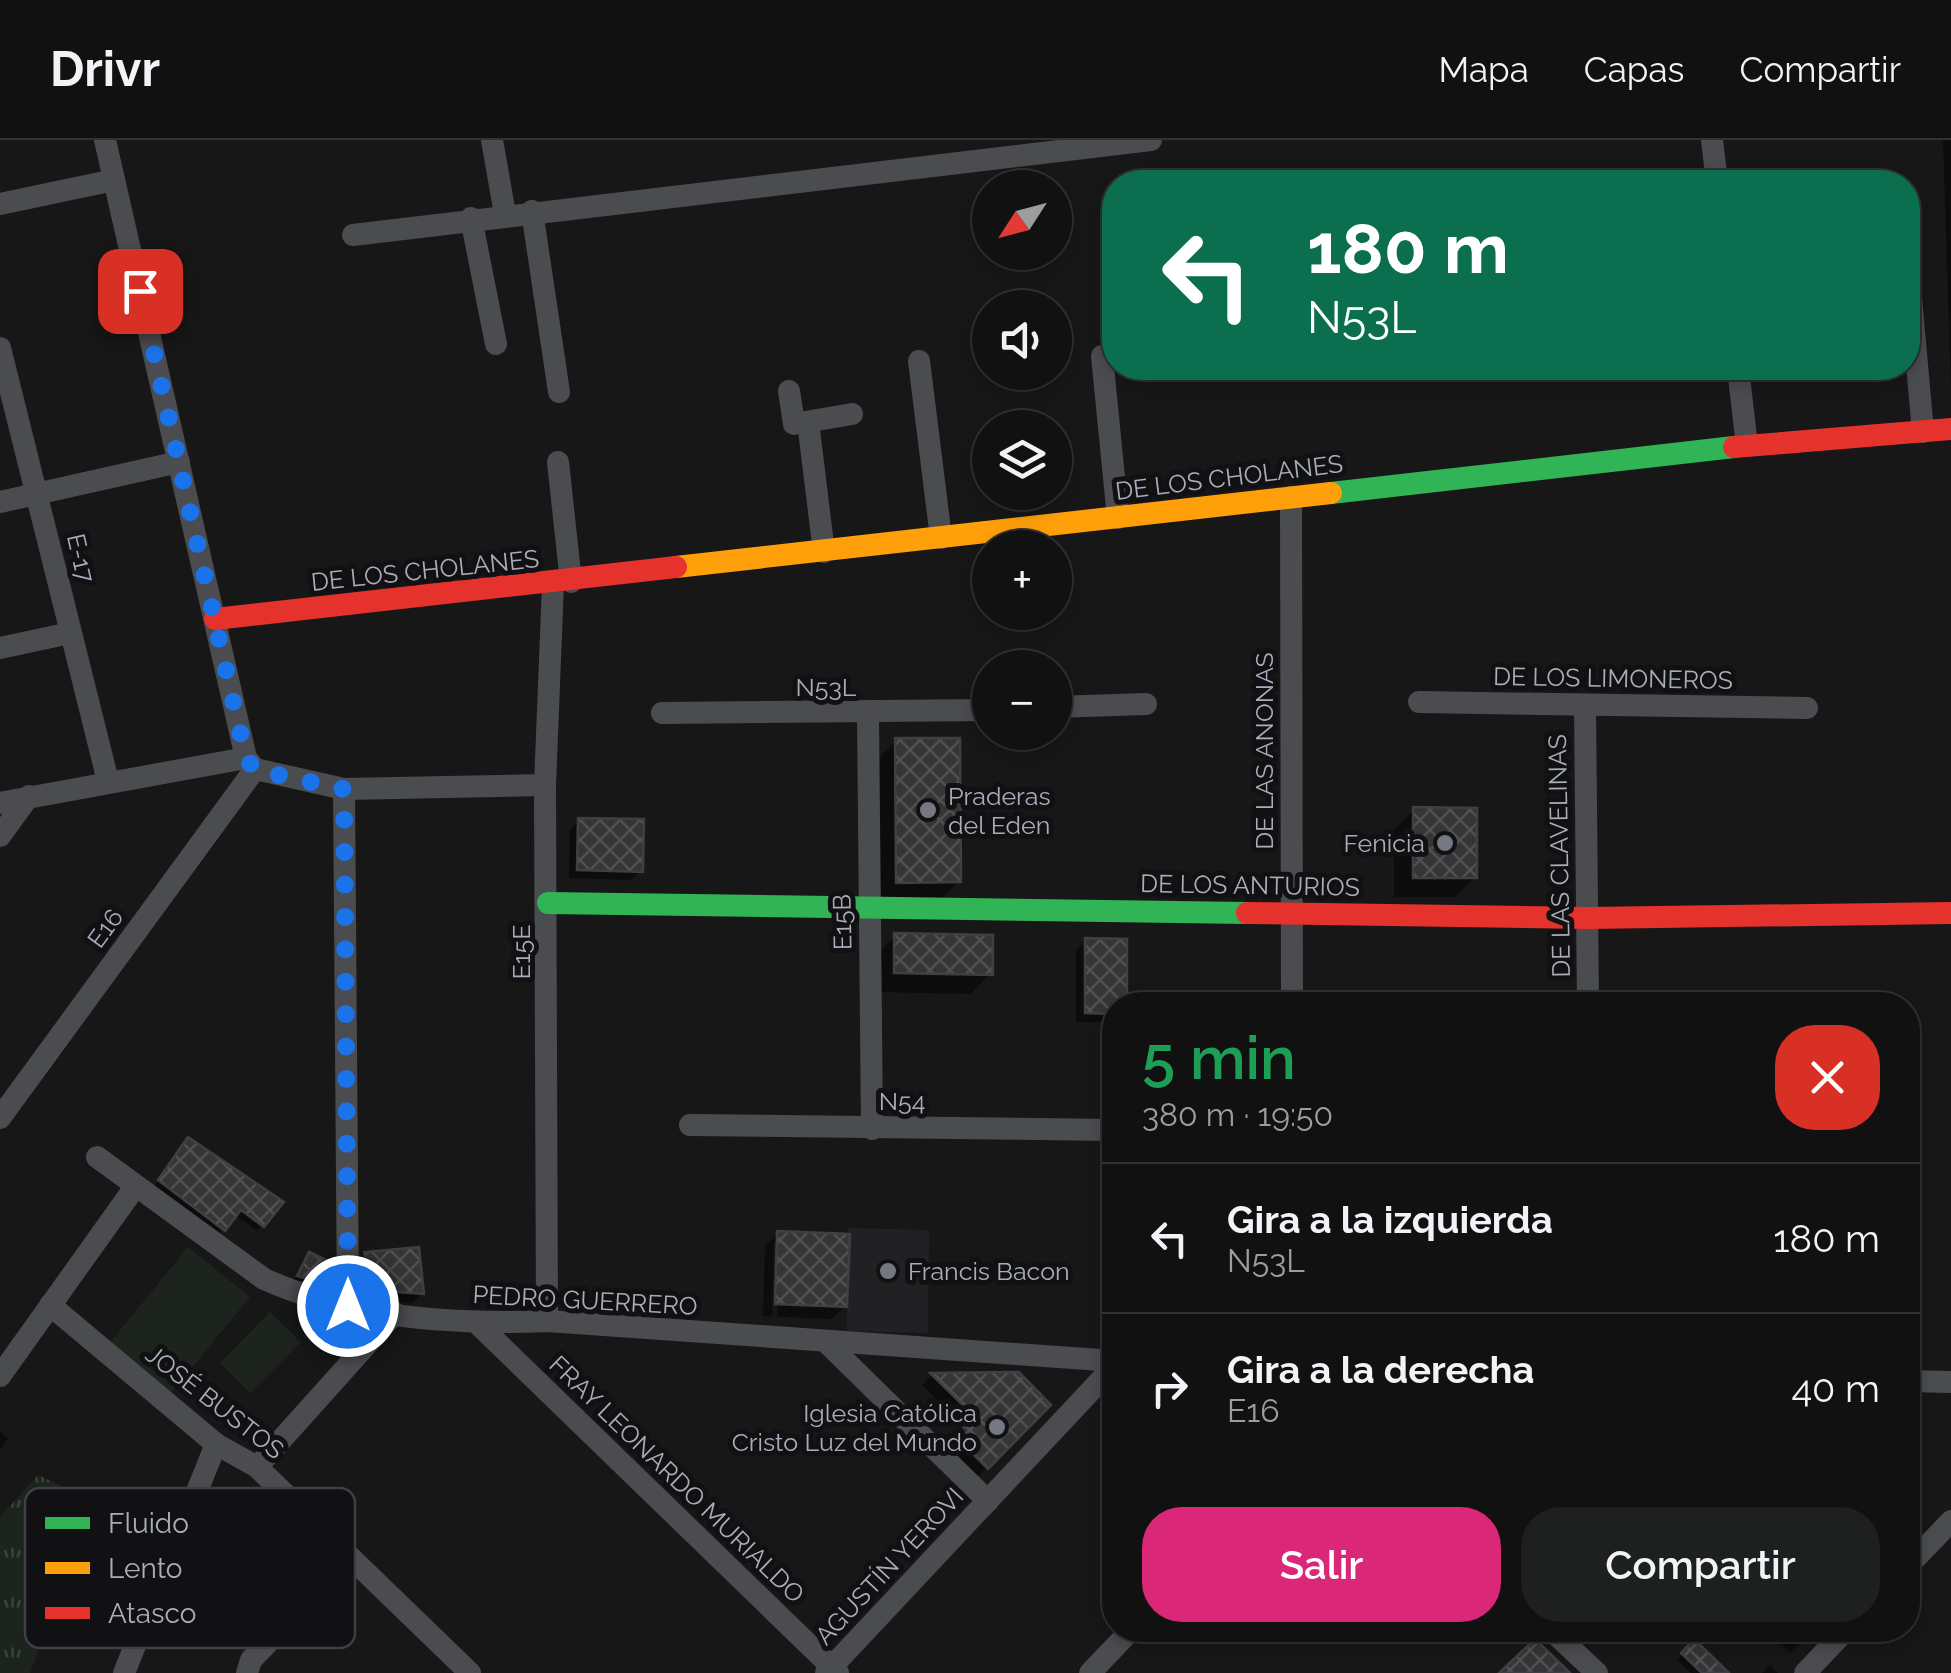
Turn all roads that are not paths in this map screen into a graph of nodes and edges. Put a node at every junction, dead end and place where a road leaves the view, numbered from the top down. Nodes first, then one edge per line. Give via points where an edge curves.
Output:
1 (105, 140) edge
2 (492, 140) edge
3 (1151, 140) edge
4 (1712, 140) edge
5 (1716, 170) edge
6 (114, 180) junction
7 (0, 204) edge
8 (532, 211) junction
9 (505, 214) junction
10 (471, 218) junction
11 (353, 236) dead end
12 (496, 344) dead end
13 (0, 352) edge
14 (919, 360) dead end
15 (1104, 380) edge
16 (1739, 380) edge
17 (1918, 380) edge
18 (788, 391) dead end
19 (560, 392) dead end
20 (852, 414) dead end
21 (808, 422) junction
22 (1951, 429) edge
23 (1923, 432) junction
24 (1747, 446) junction
25 (180, 462) junction
26 (558, 462) dead end
27 (38, 494) junction
28 (1290, 497) junction
29 (0, 502) edge
30 (1118, 518) junction
31 (941, 538) junction
32 (824, 552) junction
33 (562, 583) junction
34 (216, 619) junction
35 (70, 633) junction
36 (0, 648) edge
37 (1418, 702) dead end
38 (1146, 704) dead end
39 (1586, 706) junction
40 (1072, 707) edge
41 (1807, 708) dead end
42 (972, 711) edge
43 (662, 713) dead end
44 (868, 714) junction
45 (251, 764) junction
46 (108, 782) junction
47 (546, 785) junction
48 (344, 789) junction
49 (29, 796) junction
50 (0, 803) edge
51 (0, 836) edge
52 (548, 903) junction
53 (869, 910) junction
54 (1292, 912) junction
55 (1951, 913) edge
56 (1588, 918) junction
57 (1292, 992) edge
58 (1588, 992) edge
59 (0, 1118) edge
60 (690, 1125) dead end
61 (872, 1128) junction
62 (1102, 1130) edge
63 (97, 1157) dead end
64 (136, 1187) junction
65 (50, 1305) junction
66 (348, 1306) junction
67 (394, 1314) junction
68 (548, 1321) junction
69 (478, 1324) junction
70 (827, 1343) junction
71 (1102, 1362) edge
72 (0, 1376) edge
73 (1102, 1377) edge
74 (1920, 1381) edge
75 (1951, 1382) edge
76 (216, 1444) junction
77 (257, 1467) junction
78 (198, 1488) edge
79 (279, 1488) edge
80 (988, 1501) junction
81 (1950, 1524) edge
82 (1920, 1554) edge
83 (355, 1562) edge
84 (1120, 1642) edge
85 (1564, 1642) edge
86 (1835, 1642) edge
87 (134, 1648) edge
88 (263, 1648) edge
89 (832, 1671) edge
90 (124, 1673) edge
91 (247, 1673) edge
92 (470, 1673) edge
93 (1090, 1673) edge
94 (1597, 1673) edge
95 (1805, 1673) edge

1 - 6 street
2 - 9 street
3 - 8 street
4 - 5 street
6 - 7 street
6 - 25 street
8 - 9 street
8 - 19 street
9 - 10 street
10 - 11 street
10 - 12 street
13 - 27 street, E-17
14 - 31 street
15 - 30 street
16 - 24 street
17 - 23 street
18 - 21 street via 794,424
20 - 21 street
21 - 32 street
22 - 23 street, DE LOS CHOLANES
23 - 24 street, DE LOS CHOLANES
24 - 28 street, DE LOS CHOLANES
25 - 27 street
25 - 34 street
26 - 33 street, E15E
27 - 29 street
27 - 35 street, E-17
28 - 30 street, DE LOS CHOLANES
28 - 54 street, DE LAS ANONAS
30 - 31 street, DE LOS CHOLANES
31 - 32 street, DE LOS CHOLANES
32 - 33 street, DE LOS CHOLANES
33 - 34 street, DE LOS CHOLANES
33 - 47 street, E15E
34 - 45 street
35 - 36 street
35 - 46 street, E-17
37 - 39 street, DE LOS LIMONEROS
38 - 40 street
39 - 41 street, DE LOS LIMONEROS
39 - 56 street, DE LAS CLAVELINAS
42 - 44 street, N53L
43 - 44 street, N53L
44 - 53 street, E15B
45 - 46 street
45 - 48 street
45 - 59 street, E16
46 - 49 street
47 - 48 street
47 - 52 street, E15E
48 - 66 street
49 - 50 street
49 - 51 street
52 - 53 street, DE LOS ANTURIOS
52 - 68 street, E15E
53 - 54 street, DE LOS ANTURIOS
53 - 61 street, E15B
54 - 56 street, DE LOS ANTURIOS
54 - 57 street, DE LAS ANONAS
55 - 56 street, DE LOS ANTURIOS
56 - 58 street, DE LAS CLAVELINAS
60 - 61 street, N54
61 - 62 street, N54
63 - 64 street, PEDRO GUERRERO
64 - 65 street
64 - 66 street, PEDRO GUERRERO via 264,1279
65 - 72 street
65 - 76 street, JOSÉ BUSTOS
66 - 67 street, PEDRO GUERRERO
67 - 69 street, PEDRO GUERRERO
67 - 77 street
68 - 69 street, PEDRO GUERRERO
68 - 70 street, PEDRO GUERRERO
69 - 89 street, FRAY LEONARDO MURIALDO
70 - 71 street, PEDRO GUERRERO
70 - 80 street
73 - 80 street, AGUSTÍN YEROVI
74 - 75 street
76 - 77 street, JOSÉ BUSTOS
76 - 78 street
77 - 79 street, JOSÉ BUSTOS
80 - 89 street, AGUSTÍN YEROVI
81 - 82 street
83 - 92 street, JOSÉ BUSTOS
84 - 93 street
85 - 94 street
86 - 95 street
87 - 90 street
88 - 91 street

